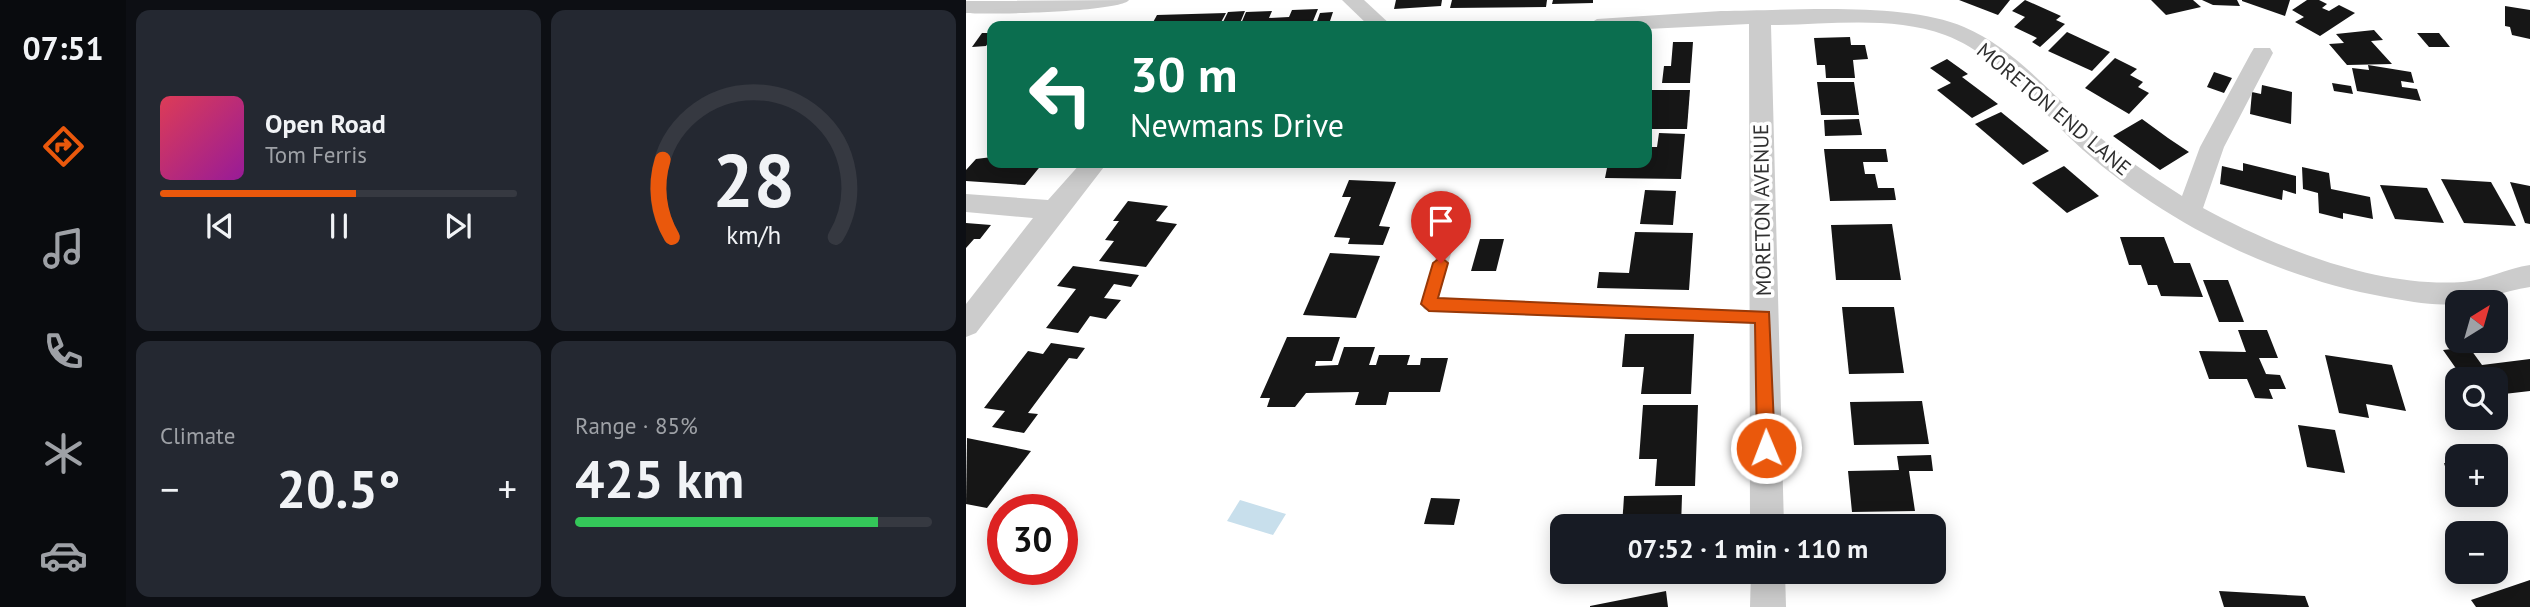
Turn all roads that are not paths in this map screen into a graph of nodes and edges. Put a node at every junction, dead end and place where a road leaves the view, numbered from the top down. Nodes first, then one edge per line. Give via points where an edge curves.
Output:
1 (1119, 0) edge
2 (1352, 0) edge
3 (970, 7) dead end
4 (1760, 19) junction
5 (1375, 21) edge
6 (1652, 22) edge
7 (2262, 52) dead end
8 (1091, 168) edge
9 (966, 203) edge
10 (1054, 210) junction
11 (2189, 211) junction
12 (1447, 243) dead end
13 (2530, 276) edge
14 (1763, 317) junction
15 (966, 325) edge
16 (1767, 514) edge
17 (1768, 584) edge
18 (1768, 607) edge

1 - 3 street
2 - 5 street
4 - 6 street, MORETON END LANE
4 - 11 street, MORETON END LANE via 1889,17 1955,31 1995,55 2095,147
4 - 14 street, MORETON AVENUE
7 - 11 street via 2212,147
8 - 10 street
9 - 10 street
10 - 15 street
11 - 13 street, MORETON END LANE via 2253,245 2378,287 2462,293
12 - 14 lane via 1429,304
14 - 16 street, MORETON AVENUE
17 - 18 street

